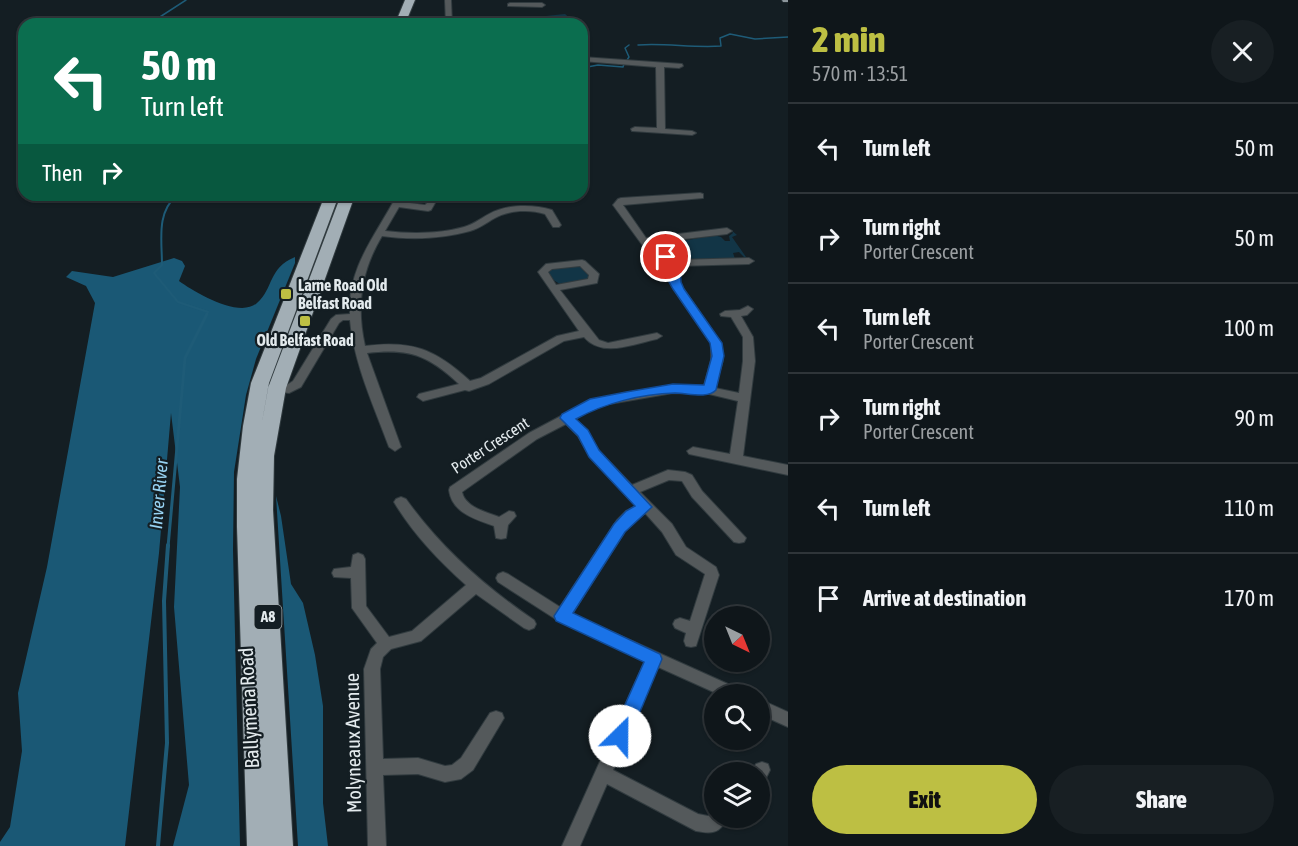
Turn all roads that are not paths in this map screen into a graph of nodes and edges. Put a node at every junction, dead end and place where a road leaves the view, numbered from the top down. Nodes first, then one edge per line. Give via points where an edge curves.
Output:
1 (410, 0) edge
2 (419, 0) edge
3 (448, 0) edge
4 (525, 3) edge
5 (510, 5) dead end
6 (542, 5) dead end
7 (402, 18) edge
8 (413, 18) edge
9 (449, 18) edge
10 (588, 59) edge
11 (660, 65) junction
12 (679, 66) dead end
13 (635, 129) dead end
14 (662, 131) junction
15 (692, 133) dead end
16 (700, 196) dead end
17 (330, 201) edge
18 (346, 201) edge
19 (398, 201) edge
20 (403, 201) edge
21 (430, 203) dead end
22 (556, 225) dead end
23 (381, 233) junction
24 (724, 234) dead end
25 (644, 241) junction
26 (742, 259) dead end
27 (673, 263) junction
28 (554, 288) dead end
29 (748, 309) dead end
30 (355, 317) junction
31 (586, 333) junction
32 (652, 335) dead end
33 (361, 350) junction
34 (469, 387) junction
35 (709, 390) junction
36 (268, 391) junction
37 (744, 398) junction
38 (430, 399) dead end
39 (567, 418) junction
40 (395, 447) dead end
41 (693, 451) dead end
42 (736, 459) junction
43 (788, 470) edge
44 (630, 491) junction
45 (645, 507) junction
46 (402, 508) dead end
47 (504, 524) dead end
48 (739, 538) dead end
49 (339, 573) dead end
50 (503, 578) dead end
51 (477, 585) junction
52 (562, 616) junction
53 (529, 624) dead end
54 (688, 632) dead end
55 (386, 644) junction
56 (654, 659) junction
57 (710, 684) edge
58 (770, 711) edge
59 (496, 718) dead end
60 (788, 720) edge
61 (374, 767) junction
62 (605, 774) junction
63 (704, 824) edge
64 (260, 846) edge
65 (280, 846) edge
66 (377, 846) edge
67 (571, 846) edge

1 - 7 highway
2 - 8 highway
3 - 9 street
4 - 5 street
4 - 6 street
10 - 11 street
11 - 12 street
11 - 14 street
13 - 14 street
14 - 15 street
16 - 25 street via 688,200 621,201 618,205
17 - 36 highway, A8 via 276,338
18 - 36 highway, A8
19 - 23 street
20 - 21 street via 428,208
22 - 23 street via 549,212 537,209 499,213 478,225 424,236
23 - 30 street via 363,262 355,286
24 - 25 street
25 - 27 street
26 - 27 street
27 - 35 street via 676,285 716,343 718,356
28 - 31 street
29 - 37 street via 730,313 748,337
30 - 33 street
30 - 36 street via 335,321 297,384 290,389
31 - 32 street via 602,346
31 - 34 street via 561,338
33 - 34 street via 398,346 416,349 442,363
33 - 40 street
34 - 38 street
35 - 37 street, Porter Crescent
35 - 39 street, Porter Crescent via 673,389 626,396 595,403
36 - 64 highway, Ballymena Road / A8 via 252,426 247,479
36 - 65 highway, Ballymena Road / A8 via 263,510
37 - 42 street
39 - 44 street via 579,428 594,454
39 - 47 street, Porter Crescent via 533,436 455,490 458,501 471,511
41 - 42 street
42 - 43 street
44 - 45 street
44 - 48 street via 668,475 681,475
45 - 52 street via 620,528
45 - 54 street via 667,528 681,551 711,571
46 - 51 street via 441,553
49 - 55 street via 358,565 359,608
50 - 52 street
51 - 53 street
51 - 55 street via 416,636
52 - 56 street
55 - 61 street, Molyneaux Avenue via 372,664
56 - 57 street
56 - 62 street
58 - 60 street
59 - 61 street via 457,772 445,774 420,766
61 - 66 street, Molyneaux Avenue
62 - 63 street
62 - 67 street

